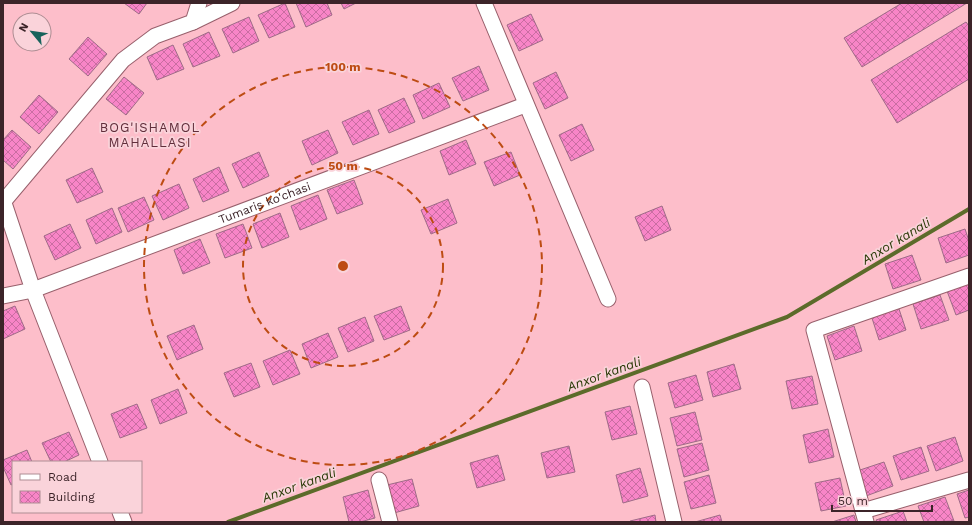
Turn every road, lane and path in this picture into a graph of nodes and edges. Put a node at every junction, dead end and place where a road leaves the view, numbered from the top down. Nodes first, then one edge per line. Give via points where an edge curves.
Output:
1 (199, 3) edge
2 (232, 3) edge
3 (484, 3) edge
4 (193, 22) junction
5 (525, 105) junction
6 (4, 201) edge
7 (969, 276) edge
8 (33, 290) junction
9 (3, 296) edge
10 (608, 299) dead end
11 (642, 387) dead end
12 (100, 461) edge
13 (379, 480) dead end
14 (969, 480) edge
15 (865, 517) edge
16 (390, 522) edge
17 (674, 522) edge

1 - 4 street
2 - 4 street
3 - 5 street
4 - 6 street via 155,36 123,60
5 - 8 street, Tumaris ko'chasi
5 - 10 street
6 - 8 street
7 - 15 street via 814,330
8 - 9 street, Tumaris ko'chasi
8 - 12 street
11 - 17 street
13 - 16 street
14 - 15 street

